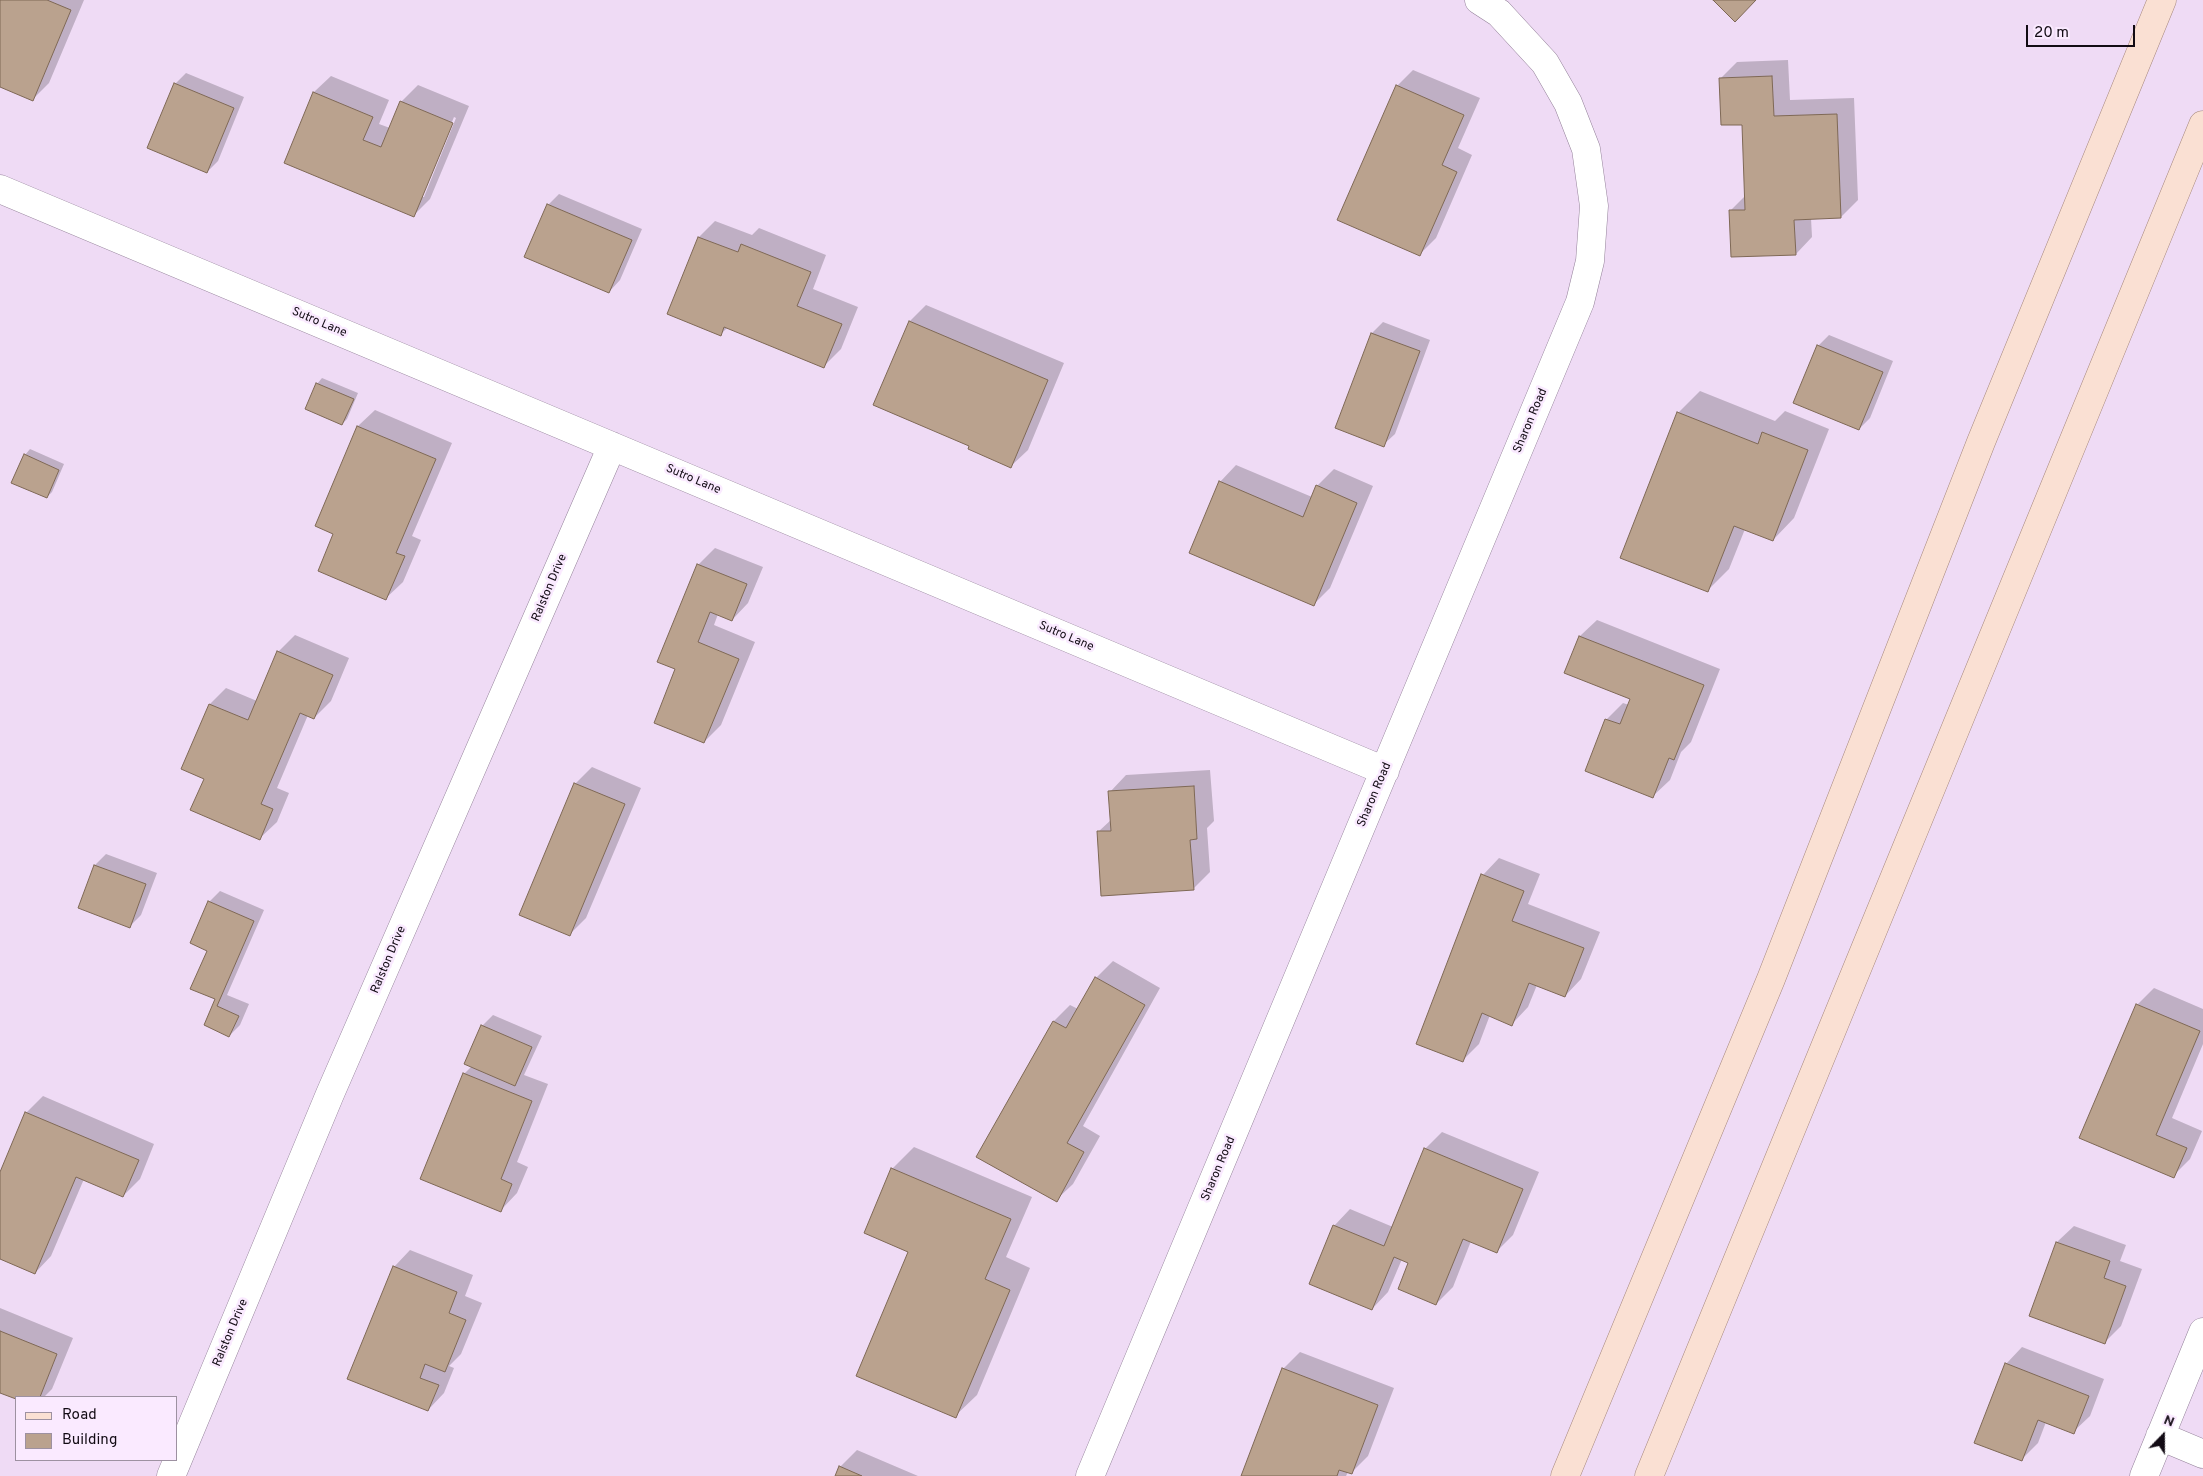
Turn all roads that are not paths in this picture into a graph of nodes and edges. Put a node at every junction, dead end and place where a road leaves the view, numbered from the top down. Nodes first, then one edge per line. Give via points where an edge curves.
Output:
1 (1479, 0) edge
2 (2162, 0) edge
3 (2203, 125) edge
4 (0, 189) edge
5 (612, 446) junction
6 (1385, 771) junction
7 (2203, 1332) edge
8 (2160, 1436) junction
9 (2203, 1454) edge
10 (178, 1459) edge
11 (177, 1461) edge
12 (171, 1476) edge
13 (1090, 1476) edge
14 (1566, 1476) edge
15 (1649, 1476) edge
16 (2144, 1476) edge

1 - 6 street, Sharon Road via 1499,13 1545,64 1568,103 1586,149 1594,206 1590,260 1580,302
2 - 14 main road via 1981,442 1771,979
3 - 15 main road
4 - 5 street, Sutro Lane
5 - 6 street, Sutro Lane
5 - 10 street, Ralston Drive via 330,1094
6 - 13 street, Sharon Road
7 - 8 street
8 - 9 street
8 - 16 street
11 - 12 street, Ralston Drive

